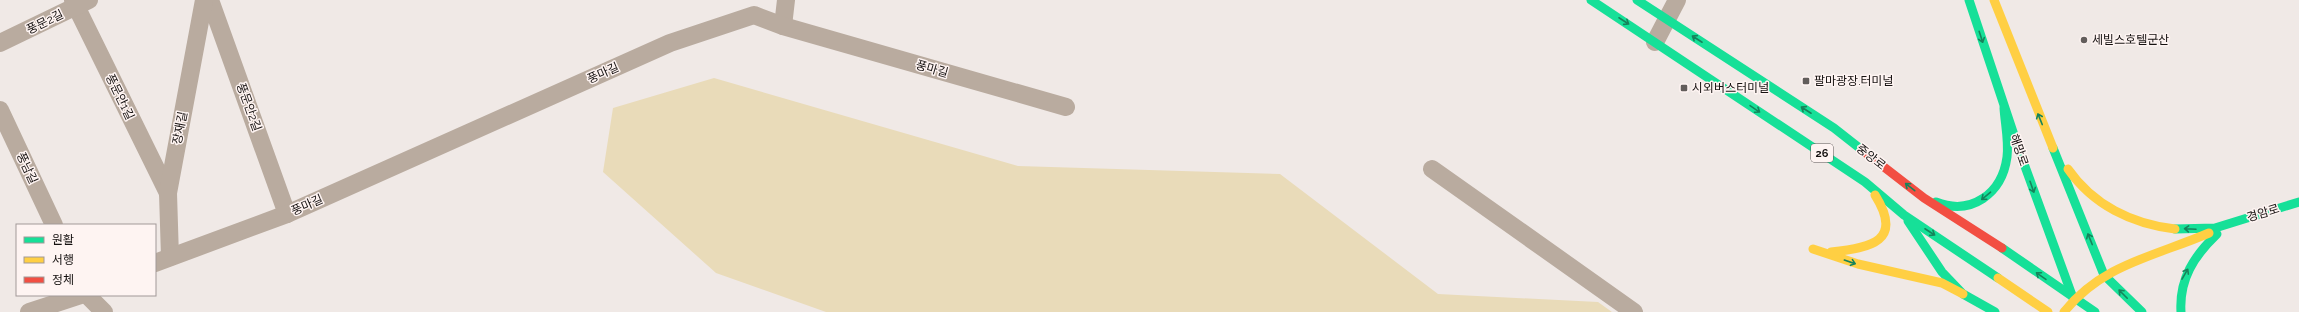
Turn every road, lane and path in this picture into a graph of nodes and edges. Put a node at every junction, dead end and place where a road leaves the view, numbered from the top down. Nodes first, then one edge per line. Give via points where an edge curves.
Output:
1 (204, 0) edge
2 (210, 0) edge
3 (786, 0) edge
4 (1591, 0) edge
5 (1637, 0) edge
6 (1677, 0) edge
7 (1969, 0) edge
8 (1994, 0) edge
9 (80, 2) edge
10 (1666, 18) junction
11 (783, 26) junction
12 (1655, 42) junction
13 (0, 43) edge
14 (1066, 107) dead end
15 (2004, 108) junction
16 (0, 110) edge
17 (2052, 148) junction
18 (1432, 169) dead end
19 (1865, 182) junction
20 (168, 193) junction
21 (1924, 198) junction
22 (2299, 202) edge
23 (287, 214) junction
24 (1904, 215) junction
25 (54, 224) edge
26 (2228, 224) junction
27 (163, 260) edge
28 (2104, 275) junction
29 (1963, 294) junction
30 (78, 296) edge
31 (88, 296) edge
32 (2073, 298) junction
33 (29, 312) edge
34 (104, 312) edge
35 (1634, 312) edge
36 (1995, 312) edge
37 (2048, 312) edge
38 (2064, 312) edge
39 (2095, 312) edge
40 (2142, 312) edge
41 (2181, 312) edge

1 - 20 street, 장재길
2 - 23 street, 풍문안2길
3 - 11 street
4 -> 12 main road, 중앙로 / 26
5 - 10 main road, 중앙로 / 26
6 - 10 street
7 -> 15 main road, 해망로
17 -> 8 main road
9 - 13 street, 풍문2길
9 - 20 street, 풍문안1길
10 - 12 street
21 -> 10 main road, 중앙로 / 26 via 1834,128
11 - 14 street, 풍마길
11 - 23 street, 풍마길 via 754,15 670,43
12 -> 19 main road, 중앙로 / 26
15 -> 21 main road via 2007,163 2001,179 1992,192 1982,200 1952,208
15 -> 32 main road, 해망로
16 - 25 street, 풍남길
26 -> 17 main road via 2205,230 2171,228 2140,222 2116,211 2083,189
28 -> 17 main road
18 - 35 street
19 - 24 main road, 중앙로 / 26
19 -> 29 main road via 1887,213 1888,226 1885,235 1877,242 1855,250 1830,252 1813,249 1858,264 1942,283
20 - 27 street, 장재길
32 -> 21 main road, 중앙로 / 26
22 - 26 main road, 경암로
23 - 27 street, 풍마길
24 - 29 main road via 1942,272
24 -> 37 main road, 중앙로 / 26
26 - 28 main road via 2190,242
41 -> 26 main road via 2182,280 2201,248
28 - 32 main road
40 -> 28 main road
29 - 36 main road
30 - 33 street
31 - 34 street
32 - 38 main road
32 - 39 main road, 26

